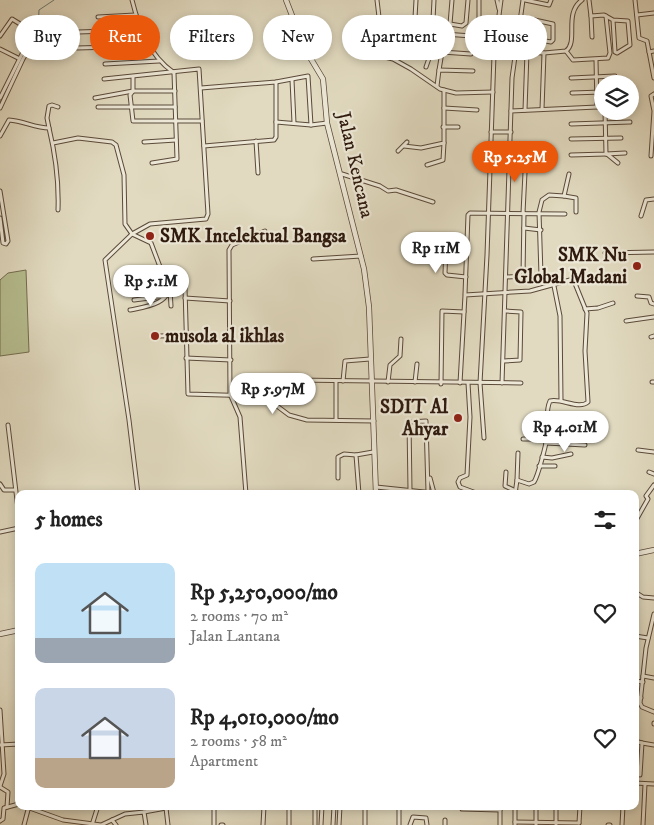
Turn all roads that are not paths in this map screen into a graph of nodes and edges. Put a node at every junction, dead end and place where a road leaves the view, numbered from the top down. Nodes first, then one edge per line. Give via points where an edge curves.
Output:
1 (132, 0) edge
2 (286, 0) edge
3 (376, 0) edge
4 (416, 0) edge
5 (434, 0) edge
6 (452, 0) edge
7 (468, 0) edge
8 (479, 0) edge
9 (497, 0) edge
10 (501, 0) edge
11 (524, 0) edge
12 (551, 0) edge
13 (582, 0) edge
14 (589, 0) edge
15 (636, 0) edge
16 (500, 12) junction
17 (654, 13) edge
18 (136, 15) edge
19 (379, 15) edge
20 (415, 15) edge
21 (433, 15) edge
22 (479, 15) edge
23 (500, 15) edge
24 (521, 15) edge
25 (637, 15) junction
26 (591, 16) junction
27 (606, 16) junction
28 (613, 20) junction
29 (15, 21) edge
30 (547, 23) edge
31 (0, 36) edge
32 (592, 37) dead end
33 (547, 42) edge
34 (0, 49) edge
35 (566, 51) junction
36 (654, 51) edge
37 (649, 52) junction
38 (547, 53) edge
39 (15, 56) edge
40 (17, 60) edge
41 (22, 60) edge
42 (392, 60) edge
43 (428, 60) edge
44 (441, 60) edge
45 (494, 60) edge
46 (514, 60) edge
47 (527, 60) edge
48 (544, 60) edge
49 (596, 60) junction
50 (159, 61) joint
51 (105, 64) dead end
52 (426, 66) dead end
53 (439, 70) junction
54 (473, 71) dead end
55 (174, 73) junction
56 (596, 75) edge
57 (594, 76) edge
58 (133, 77) junction
59 (571, 78) dead end
60 (654, 78) edge
61 (104, 79) dead end
62 (292, 80) junction
63 (276, 82) junction
64 (437, 87) junction
65 (201, 88) junction
66 (444, 90) junction
67 (133, 91) junction
68 (175, 91) junction
69 (492, 92) junction
70 (594, 92) edge
71 (572, 93) dead end
72 (654, 94) edge
73 (0, 98) edge
74 (95, 98) dead end
75 (58, 107) dead end
76 (98, 107) dead end
77 (131, 107) junction
78 (175, 107) junction
79 (0, 108) edge
80 (444, 108) junction
81 (594, 108) edge
82 (542, 109) junction
83 (477, 110) dead end
84 (526, 110) junction
85 (511, 111) junction
86 (202, 121) junction
87 (175, 122) junction
88 (276, 122) junction
89 (630, 122) dead end
90 (294, 123) junction
91 (327, 123) junction
92 (605, 123) junction
93 (571, 124) dead end
94 (311, 125) junction
95 (443, 127) junction
96 (458, 127) dead end
97 (49, 128) junction
98 (491, 132) junction
99 (511, 132) junction
100 (0, 136) edge
101 (621, 138) dead end
102 (606, 139) junction
103 (176, 140) junction
104 (572, 140) dead end
105 (256, 141) junction
106 (144, 142) dead end
107 (53, 143) junction
108 (444, 143) junction
109 (204, 146) junction
110 (511, 150) junction
111 (398, 151) dead end
112 (625, 153) dead end
113 (606, 154) junction
114 (571, 155) dead end
115 (651, 156) dead end
116 (152, 163) dead end
117 (618, 163) dead end
118 (427, 165) dead end
119 (258, 173) dead end
120 (342, 174) junction
121 (569, 174) dead end
122 (0, 191) edge
123 (564, 196) junction
124 (654, 198) edge
125 (433, 202) dead end
126 (58, 210) dead end
127 (540, 212) junction
128 (576, 212) dead end
129 (509, 213) junction
130 (488, 214) junction
131 (523, 214) junction
132 (565, 214) dead end
133 (641, 216) dead end
134 (0, 218) edge
135 (524, 228) junction
136 (541, 230) junction
137 (266, 231) dead end
138 (132, 234) junction
139 (466, 247) junction
140 (654, 252) edge
141 (605, 253) dead end
142 (361, 256) junction
143 (313, 259) dead end
144 (524, 276) junction
145 (466, 277) junction
146 (507, 277) junction
147 (168, 282) junction
148 (554, 286) junction
149 (169, 287) junction
150 (506, 293) junction
151 (485, 294) junction
152 (465, 295) junction
153 (165, 296) junction
154 (637, 296) dead end
155 (185, 298) junction
156 (134, 300) dead end
157 (230, 301) junction
158 (613, 303) dead end
159 (654, 304) edge
160 (171, 306) dead end
161 (585, 309) junction
162 (130, 310) dead end
163 (506, 311) junction
164 (464, 312) junction
165 (654, 317) edge
166 (626, 321) dead end
167 (186, 335) junction
168 (160, 336) dead end
169 (401, 340) dead end
170 (186, 358) junction
171 (231, 360) junction
172 (370, 360) junction
173 (504, 361) junction
174 (417, 364) dead end
175 (294, 380) dead end
176 (336, 381) junction
177 (343, 381) junction
178 (371, 382) junction
179 (388, 382) junction
180 (415, 382) junction
181 (480, 382) junction
182 (460, 383) junction
183 (468, 383) junction
184 (502, 383) junction
185 (521, 383) dead end
186 (441, 384) junction
187 (230, 394) junction
188 (561, 400) junction
189 (336, 419) junction
190 (374, 421) junction
191 (8, 425) dead end
192 (484, 438) dead end
193 (523, 439) dead end
194 (546, 441) junction
195 (585, 445) dead end
196 (638, 450) dead end
197 (373, 452) junction
198 (654, 452) edge
199 (518, 453) dead end
200 (571, 454) dead end
201 (356, 455) junction
202 (542, 457) junction
203 (539, 466) junction
204 (555, 466) dead end
205 (506, 472) dead end
206 (649, 472) dead end
207 (654, 474) edge
208 (338, 478) dead end
209 (517, 480) junction
210 (0, 484) edge
211 (654, 485) edge
212 (375, 487) junction
213 (16, 490) joint
214 (138, 490) edge
215 (246, 490) edge
216 (359, 490) edge
217 (375, 490) edge
218 (410, 490) joint
219 (433, 490) edge
220 (468, 490) edge
221 (512, 490) edge
222 (516, 490) edge
223 (639, 516) edge
224 (15, 529) edge
225 (0, 532) edge
226 (654, 550) edge
227 (639, 553) edge
228 (639, 594) edge
229 (654, 598) edge
230 (654, 614) edge
231 (652, 627) edge
232 (15, 631) edge
233 (0, 634) edge
234 (639, 637) edge
235 (648, 638) junction
236 (644, 676) junction
237 (654, 678) edge
238 (639, 682) edge
239 (643, 682) junction
240 (641, 698) joint
241 (0, 710) edge
242 (654, 712) edge
243 (639, 742) edge
244 (642, 743) junction
245 (15, 744) edge
246 (2, 745) edge
247 (654, 745) edge
248 (640, 775) dead end
249 (639, 783) edge
250 (644, 784) junction
251 (654, 784) edge
252 (0, 787) edge
253 (15, 805) edge
254 (7, 807) junction
255 (28, 810) edge
256 (45, 810) edge
257 (97, 810) edge
258 (155, 810) edge
259 (166, 810) edge
260 (214, 810) edge
261 (264, 810) edge
262 (289, 810) edge
263 (315, 810) edge
264 (322, 810) edge
265 (334, 810) edge
266 (340, 810) edge
267 (365, 810) edge
268 (399, 810) edge
269 (500, 810) edge
270 (515, 810) edge
271 (536, 810) edge
272 (556, 810) edge
273 (580, 810) edge
274 (623, 810) edge
275 (144, 812) junction
276 (112, 820) junction
277 (445, 820) dead end
278 (0, 821) edge
279 (515, 823) edge
280 (536, 824) edge
281 (556, 824) edge
282 (579, 824) edge
283 (24, 825) edge
284 (92, 825) edge
285 (116, 825) edge
286 (146, 825) edge
287 (168, 825) edge
288 (214, 825) edge
289 (263, 825) edge
290 (289, 825) edge
291 (315, 825) edge
292 (322, 825) edge
293 (333, 825) edge
294 (339, 825) edge
295 (365, 825) edge
296 (399, 825) edge
297 (410, 825) edge
298 (427, 825) edge
299 (445, 825) edge
300 (500, 825) edge
301 (622, 825) edge
302 (643, 825) edge

1 - 18 street
2 - 91 street, Jalan Kencana via 305,49 322,76
3 - 19 street
4 - 20 street
5 - 21 street
6 - 7 street via 450,24 462,26 466,24
8 - 22 street
9 - 16 street
10 - 16 street
11 - 12 street via 549,5
11 - 24 street
13 - 35 street via 572,14 570,44
14 - 26 street
15 - 25 street
16 - 23 street
17 - 25 street
25 - 37 street via 639,38 646,40
26 - 27 street
26 - 32 street
27 - 28 street
27 - 49 street via 610,54 607,59
28 - 28 street via 628,21 630,46 617,54
29 - 31 street via 12,19
30 - 33 street via 553,24 554,40
34 - 39 street
35 - 38 street
35 - 49 street via 573,60
36 - 37 street
37 - 60 street
40 - 73 street
41 - 79 street
42 - 64 street
43 - 52 street
44 - 53 street
45 - 69 street
46 - 85 street
47 - 84 street
48 - 82 street
49 - 56 street
50 - 51 street
50 - 55 street
53 - 54 street
53 - 64 street
55 - 58 street
55 - 65 street via 199,69
55 - 68 street
57 - 59 street
58 - 61 street
58 - 67 street
62 - 63 street
62 - 90 street
62 - 94 street via 308,76
63 - 65 street
63 - 88 street
64 - 66 street
65 - 86 street
66 - 69 street
66 - 80 street
67 - 68 street
67 - 74 street
67 - 77 street
68 - 78 street
69 - 98 street
70 - 71 street
72 - 115 street via 651,96 654,110
75 - 97 street via 48,106
76 - 77 street
77 - 78 street
77 - 87 street via 136,122
78 - 87 street
80 - 83 street
80 - 95 street
81 - 82 street
82 - 84 street
84 - 85 street
85 - 99 street
86 - 87 street
86 - 109 street
87 - 103 street
88 - 90 street
88 - 105 street via 276,139
89 - 92 street
90 - 94 street
91 - 94 street
91 - 120 street, Jalan Kencana
92 - 93 street
92 - 102 street
95 - 96 street
95 - 108 street
97 - 100 street via 10,120
97 - 107 street
98 - 99 street
98 - 130 street
99 - 110 street
101 - 102 street
102 - 104 street
102 - 113 street
103 - 106 street
103 - 116 street via 176,160
105 - 109 street
105 - 119 street
107 - 126 street
107 - 138 street via 78,138 116,145 124,175 124,220
108 - 111 street via 421,148 405,144
108 - 118 street via 443,160
109 - 138 street via 206,220 150,224
110 - 129 street
110 - 131 street via 526,152
112 - 113 street
113 - 114 street
113 - 117 street
120 - 125 street via 388,191 396,190
120 - 142 street, Jalan Kencana
121 - 123 street
122 - 134 street via 6,244 3,243
123 - 127 street via 544,197
123 - 128 street via 576,198
124 - 133 street via 646,200
127 - 131 street
127 - 132 street
127 - 136 street
129 - 130 street
129 - 131 street
129 - 146 street
130 - 139 street via 468,215
130 - 151 street
131 - 135 street
135 - 136 street
135 - 144 street
136 - 144 street via 541,275
137 - 157 street via 230,247
138 - 147 street via 150,243
138 - 214 street via 105,260
139 - 145 street
139 - 145 street via 446,249 445,273
140 - 141 street
142 - 143 street
142 - 172 street, Jalan Kencana via 369,307
144 - 146 street
145 - 152 street
146 - 150 street
147 - 149 street
147 - 155 street via 184,285
148 - 150 street
148 - 161 street via 573,280
148 - 188 street via 560,316
149 - 153 street
149 - 160 street
150 - 151 street
150 - 163 street
151 - 152 street
151 - 181 street
152 - 164 street
153 - 156 street
153 - 162 street via 152,306
154 - 159 street via 649,297
155 - 157 street
155 - 167 street
157 - 171 street
158 - 161 street
161 - 188 street via 588,402 582,405
163 - 173 street
163 - 173 street via 521,312 520,351 519,361
164 - 182 street
164 - 186 street via 442,311
165 - 166 street
167 - 168 street
167 - 170 street
169 - 179 street via 400,356 390,365
170 - 171 street
170 - 187 street via 188,394
171 - 187 street
172 - 177 street via 345,361
172 - 178 street, Jalan Kencana
173 - 184 street
174 - 180 street
175 - 176 street
176 - 177 street
176 - 189 street
177 - 178 street
178 - 179 street
178 - 190 street, Jalan Kencana
179 - 180 street
180 - 186 street
181 - 183 street
181 - 184 street
181 - 192 street
182 - 183 street
182 - 186 street
183 - 220 street via 467,475 458,482 460,487
184 - 185 street
187 - 189 street via 262,397 300,419
187 - 215 street via 240,416
188 - 194 street via 552,400 548,404
189 - 190 street
190 - 197 street, Jalan Kencana
191 - 213 street
193 - 194 street
194 - 195 street
194 - 202 street
196 - 198 street
197 - 201 street
197 - 212 street, Jalan Kencana
199 - 209 street
200 - 202 street
201 - 208 street via 338,457
201 - 216 street
202 - 203 street
203 - 204 street
203 - 209 street via 534,482
205 - 221 street via 505,486
206 - 207 street
209 - 222 street
210 - 213 street via 4,490
211 - 223 street
212 - 217 street, Jalan Kencana
212 - 218 street
218 - 219 street via 410,421 427,422 429,474
224 - 225 street
226 - 227 street
228 - 229 street
230 - 231 street
231 - 235 street
232 - 233 street
234 - 235 street
235 - 236 street
236 - 237 street
236 - 239 street
238 - 239 street
239 - 240 street
240 - 242 street via 642,707
241 - 246 street
243 - 244 street
244 - 247 street
244 - 248 street
245 - 246 street
246 - 252 street via 4,774
249 - 250 street
250 - 251 street
250 - 302 street
252 - 254 street via 8,792
253 - 254 street
254 - 278 street
255 - 283 street
256 - 284 street via 63,820
257 - 284 street
258 - 275 street
259 - 287 street
260 - 288 street
261 - 289 street
262 - 290 street
263 - 291 street
264 - 292 street
265 - 293 street
266 - 294 street
267 - 295 street
268 - 296 street
269 - 300 street
270 - 279 street
271 - 280 street
272 - 281 street
273 - 282 street
274 - 301 street
275 - 276 street via 125,814
275 - 286 street
276 - 284 street
276 - 285 street
277 - 299 street
279 - 280 street
280 - 281 street
281 - 282 street
297 - 298 street via 413,817 426,818

